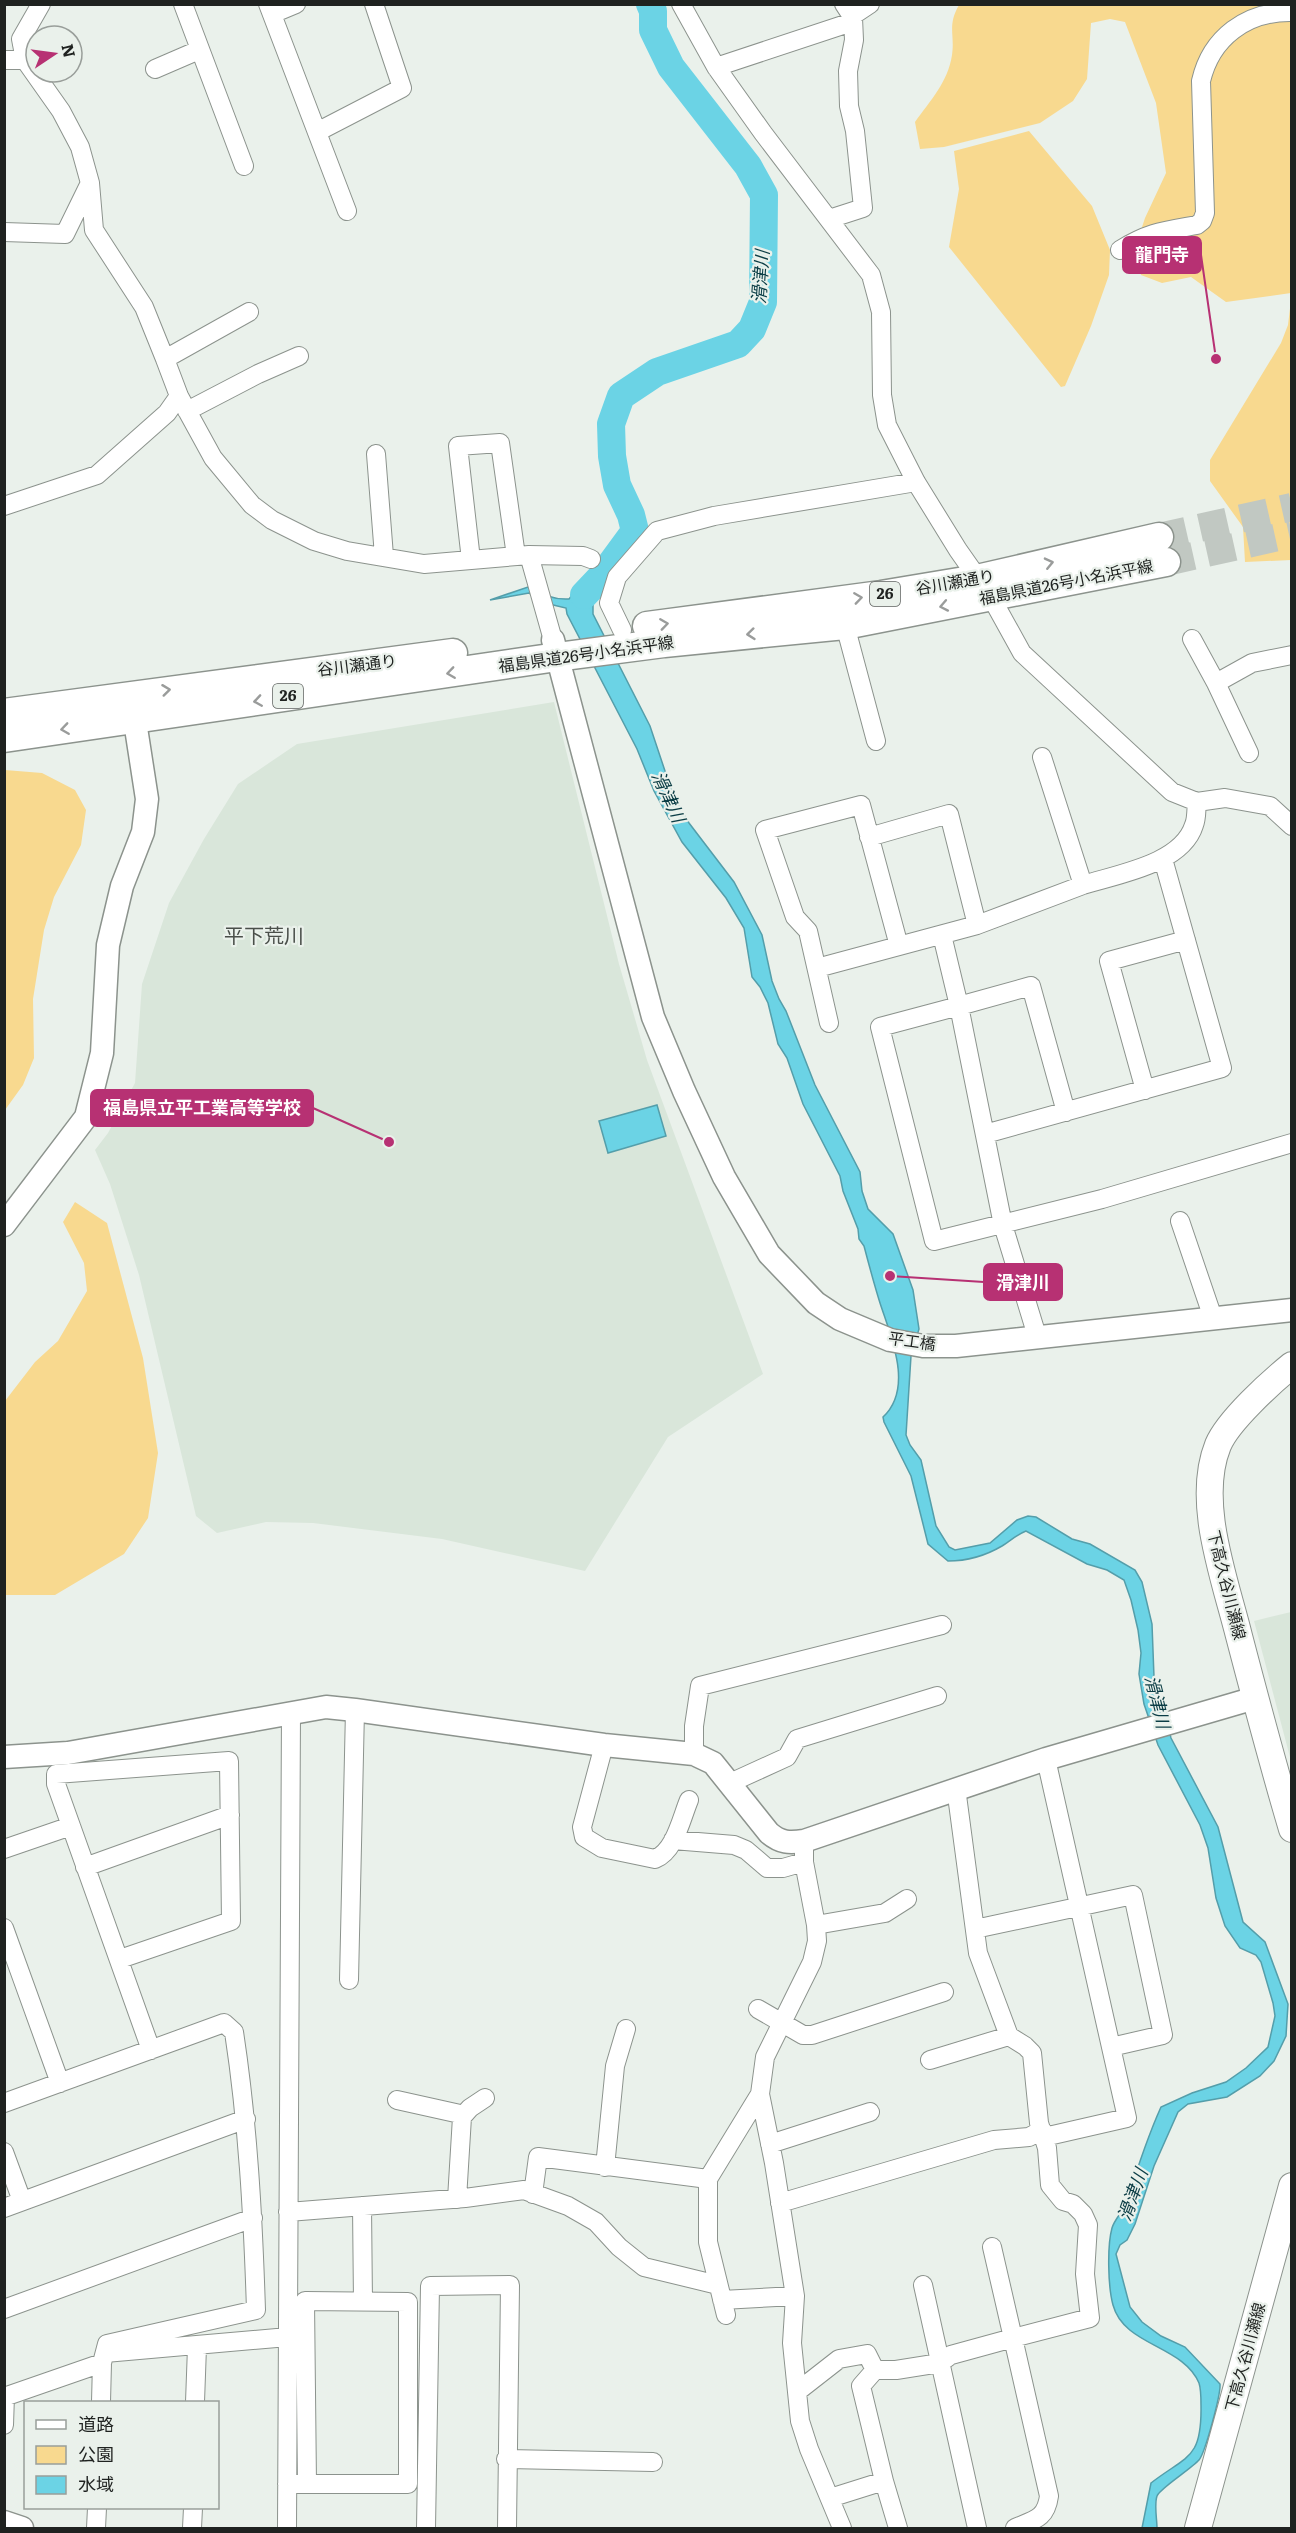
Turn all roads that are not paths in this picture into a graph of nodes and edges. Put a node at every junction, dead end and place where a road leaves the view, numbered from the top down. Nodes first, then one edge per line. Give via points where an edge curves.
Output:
1 (41, 4) edge
2 (183, 4) edge
3 (296, 4) edge
4 (374, 4) edge
5 (681, 4) edge
6 (870, 4) edge
7 (270, 9) edge
8 (849, 11) edge
9 (1292, 12) edge
10 (30, 24) edge
11 (24, 34) edge
12 (199, 50) junction
13 (24, 55) edge
14 (4, 60) edge
15 (24, 60) edge
16 (716, 67) junction
17 (155, 69) dead end
18 (42, 84) edge
19 (317, 132) junction
20 (244, 166) dead end
21 (90, 183) junction
22 (347, 211) dead end
23 (830, 219) junction
24 (4, 232) edge
25 (1120, 250) dead end
26 (249, 312) dead end
27 (299, 356) dead end
28 (165, 359) junction
29 (183, 404) junction
30 (376, 454) dead end
31 (916, 482) junction
32 (4, 506) edge
33 (1163, 550) tunnel mouth
34 (523, 555) junction
35 (384, 556) junction
36 (591, 559) dead end
37 (471, 560) junction
38 (984, 588) junction
39 (845, 625) junction
40 (616, 637) junction
41 (1192, 639) dead end
42 (562, 648) junction
43 (1292, 655) edge
44 (1216, 683) junction
45 (133, 707) junction
46 (4, 713) edge
47 (4, 738) edge
48 (876, 741) dead end
49 (1249, 753) dead end
50 (1042, 758) dead end
51 (1197, 802) junction
52 (1292, 826) edge
53 (869, 837) junction
54 (1163, 859) junction
55 (1083, 885) junction
56 (977, 925) junction
57 (942, 935) junction
58 (1186, 940) junction
59 (899, 946) junction
60 (817, 968) junction
61 (959, 1006) junction
62 (829, 1023) dead end
63 (1144, 1090) junction
64 (1066, 1112) junction
65 (985, 1134) junction
66 (1292, 1143) edge
67 (1180, 1221) dead end
68 (4, 1225) edge
69 (1003, 1225) junction
70 (1292, 1310) edge
71 (1213, 1318) junction
72 (1037, 1336) junction
73 (1292, 1365) edge
74 (942, 1625) dead end
75 (936, 1696) dead end
76 (1255, 1698) junction
77 (355, 1710) junction
78 (291, 1712) junction
79 (604, 1745) junction
80 (694, 1754) junction
81 (4, 1756) edge
82 (1046, 1759) junction
83 (730, 1783) junction
84 (956, 1788) junction
85 (688, 1800) dead end
86 (230, 1815) junction
87 (71, 1826) junction
88 (1292, 1829) edge
89 (673, 1840) junction
90 (4, 1849) edge
91 (804, 1851) junction
92 (85, 1867) junction
93 (907, 1899) dead end
94 (1079, 1906) junction
95 (816, 1925) junction
96 (4, 1928) edge
97 (975, 1929) junction
98 (120, 1959) junction
99 (349, 1980) dead end
100 (944, 1992) dead end
101 (758, 2009) dead end
102 (782, 2024) junction
103 (626, 2029) dead end
104 (1009, 2036) junction
105 (1111, 2047) junction
106 (151, 2050) junction
107 (930, 2060) dead end
108 (60, 2083) junction
109 (760, 2094) junction
110 (485, 2098) dead end
111 (397, 2100) dead end
112 (4, 2103) edge
113 (870, 2112) dead end
114 (462, 2117) junction
115 (246, 2119) junction
116 (1043, 2133) junction
117 (770, 2144) junction
118 (4, 2152) edge
119 (605, 2167) junction
120 (708, 2179) junction
121 (1292, 2186) edge
122 (533, 2194) junction
123 (457, 2199) junction
124 (22, 2201) junction
125 (780, 2203) junction
126 (362, 2206) junction
127 (4, 2208) edge
128 (288, 2212) junction
129 (253, 2218) junction
130 (992, 2247) dead end
131 (923, 2285) dead end
132 (795, 2296) junction
133 (722, 2300) junction
134 (363, 2302) junction
135 (4, 2308) edge
136 (288, 2337) junction
137 (1013, 2337) junction
138 (196, 2347) junction
139 (103, 2358) junction
140 (940, 2363) junction
141 (875, 2370) junction
142 (798, 2391) junction
143 (5, 2397) edge
144 (101, 2401) edge
145 (195, 2401) edge
146 (4, 2425) edge
147 (506, 2460) junction
148 (653, 2462) dead end
149 (884, 2481) junction
150 (287, 2484) junction
151 (307, 2484) junction
152 (830, 2498) junction
153 (97, 2509) edge
154 (193, 2509) edge
155 (4, 2522) edge
156 (21, 2528) edge
157 (96, 2529) edge
158 (192, 2529) edge
159 (287, 2529) edge
160 (426, 2529) edge
161 (507, 2529) edge
162 (842, 2529) edge
163 (898, 2529) edge
164 (977, 2529) edge
165 (1015, 2529) edge
166 (1198, 2529) edge

1 - 10 street
2 - 12 street
3 - 7 street
4 - 19 street via 402,88
5 - 16 street
6 - 8 street
7 - 19 street
8 - 16 street via 849,23
8 - 23 street via 854,40 848,71 849,106 862,208
9 - 25 street via 1264,14 1233,28 1205,64 1201,81 1205,213 1202,221 1145,235
11 - 13 street
12 - 17 street
12 - 20 street
14 - 15 street
16 - 23 street
18 - 21 street via 80,147
19 - 22 street
21 - 24 street via 65,234
21 - 28 street via 94,230 144,307
23 - 31 street via 871,275 880,312 882,395 887,425
26 - 28 street
27 - 29 street
28 - 29 street
29 - 32 street via 167,412 97,475
29 - 35 street via 213,458 252,505 272,520 314,540 347,551
30 - 35 street
31 - 38 street
31 - 40 street via 714,516 657,531 617,577 609,603
33 - 38 main road, 福島県道26号小名浜平線 / 26
34 - 36 street
34 - 37 street
34 - 37 street via 500,443 458,446
34 - 42 street
35 - 37 street via 424,564
38 -> 39 main road, 福島県道26号小名浜平線 / 26
40 -> 38 main road, 谷川瀬通り / 26 via 881,595
38 - 51 street via 1022,653 1158,781 1172,792
39 -> 40 main road, 福島県道26号小名浜平線 / 26
39 - 48 street
40 - 42 main road, 福島県道26号小名浜平線 / 26
41 - 44 street
42 - 45 main road, 福島県道26号小名浜平線 / 26
42 - 72 street, 平工橋 via 653,1017 724,1177 770,1254 816,1303 840,1319 890,1340 956,1346
43 - 44 street via 1252,663
44 - 49 street
45 - 46 main road, 26
45 -> 47 main road, 福島県道26号小名浜平線 / 26
45 - 68 street via 147,799 142,832 122,886 108,945 102,1053 86,1117
50 - 55 street
51 - 52 street via 1226,798 1263,804
51 - 54 street via 1187,840
53 - 56 street via 949,814
53 - 59 street
53 - 60 street via 861,805 765,830 795,917 808,931
54 - 55 street
54 - 58 street
55 - 56 street
56 - 57 street
57 - 59 street
57 - 61 street
58 - 63 street via 1222,1068
58 - 63 street via 1109,960
59 - 60 street
60 - 62 street
61 - 64 street via 1030,986
61 - 65 street
61 - 69 street via 880,1027 934,1241
63 - 64 street
64 - 65 street
65 - 69 street
66 - 69 street
67 - 71 street
69 - 72 street
70 - 71 street, 平工橋
71 - 72 street, 平工橋
73 - 76 main road, 下高久谷川瀬線 via 1230,1426 1218,1444 1212,1465 1212,1523
74 - 80 street via 700,1686
75 - 83 street via 797,1739 787,1757
76 - 82 street
76 - 88 main road, 下高久谷川瀬線
77 - 78 street via 326,1707
77 - 79 street
77 - 99 street
78 - 81 street via 68,1753
78 - 128 street
79 - 80 street
79 - 89 street via 582,1827 584,1837 602,1848 655,1859 662,1857
80 - 83 street via 713,1763
82 - 84 street
82 - 94 street
83 - 91 street via 769,1833
84 - 91 street
84 - 97 street
85 - 89 street
86 - 87 street via 229,1761 56,1774
86 - 92 street
86 - 98 street via 231,1921
87 - 90 street
87 - 92 street
89 - 91 street via 734,1845 767,1868 783,1868
91 - 95 street
92 - 98 street
93 - 95 street via 885,1912
94 - 97 street
94 - 105 street
94 - 105 street via 1133,1894 1163,2035
95 - 102 street via 812,1962
96 - 108 street
97 - 104 street via 978,1953
98 - 106 street
100 - 102 street via 812,2035 803,2035
101 - 102 street
102 - 109 street via 765,2057
103 - 119 street via 615,2066
104 - 107 street
104 - 116 street via 1032,2053
105 - 116 street via 1127,2118
106 - 108 street
106 - 115 street via 224,2024 234,2032
108 - 112 street
109 - 117 street
109 - 120 street
110 - 114 street
111 - 114 street
113 - 117 street
114 - 123 street
115 - 124 street
115 - 129 street
116 - 125 street via 994,2140
116 - 137 street via 1050,2185 1063,2201 1083,2214 1088,2225 1085,2274 1090,2318
117 - 125 street
118 - 124 street
119 - 120 street
119 - 122 street via 538,2157
120 - 133 street via 708,2241
121 - 166 main road, 下高久谷川瀬線
122 - 123 street via 524,2190
122 - 133 street via 568,2206 596,2222 644,2267
123 - 126 street
124 - 127 street
125 - 132 street
126 - 128 street
126 - 134 street
128 - 136 street
129 - 135 street
129 - 139 street via 256,2310 107,2344
130 - 137 street
131 - 140 street
132 - 133 street
132 - 142 street via 792,2343
134 - 151 street via 305,2301
134 - 151 street via 408,2302 408,2484
136 - 138 street
136 - 150 street
137 - 140 street via 951,2355
137 - 165 street via 1049,2496 1047,2509 1039,2518
138 - 139 street
138 - 145 street
139 - 143 street
139 - 144 street
140 - 141 street
140 - 164 street
141 - 142 street via 867,2354 839,2359
141 - 149 street via 861,2386
142 - 152 street via 800,2421
143 - 146 street
147 - 148 street
147 - 160 street via 510,2285 430,2286
147 - 161 street
149 - 152 street
149 - 163 street
150 - 151 street
150 - 159 street
152 - 162 street
153 - 157 street
154 - 158 street
155 - 156 street

